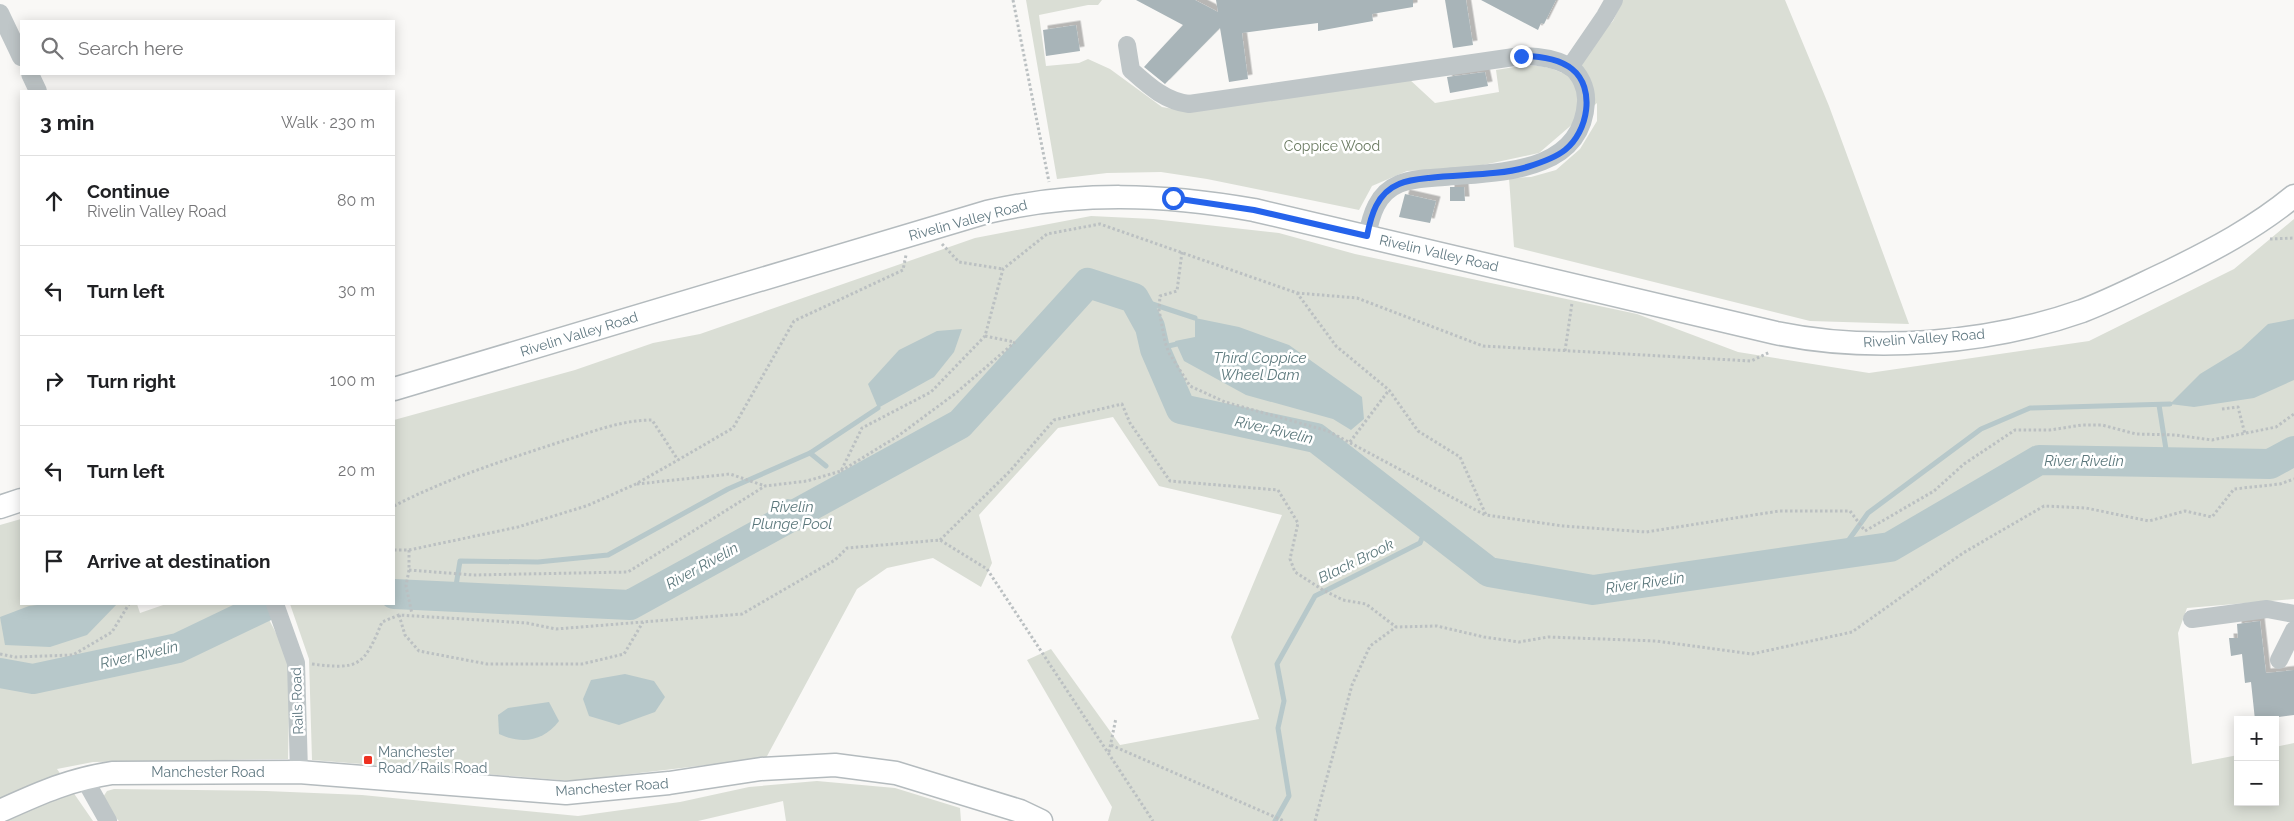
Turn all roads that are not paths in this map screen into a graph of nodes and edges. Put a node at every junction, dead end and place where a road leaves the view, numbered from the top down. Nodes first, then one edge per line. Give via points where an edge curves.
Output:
1 (1614, 0) edge
2 (0, 14) edge
3 (1127, 45) dead end
4 (20, 55) edge
5 (1570, 67) junction
6 (30, 75) edge
7 (38, 90) edge
8 (2294, 196) edge
9 (1367, 236) junction
10 (395, 389) edge
11 (20, 500) edge
12 (0, 507) edge
13 (278, 611) edge
14 (2294, 614) edge
15 (2192, 619) dead end
16 (2294, 630) edge
17 (2279, 660) dead end
18 (300, 772) junction
19 (84, 778) junction
20 (0, 811) edge
21 (108, 821) edge
22 (1041, 821) edge

1 - 5 street
2 - 4 street
3 - 5 street via 1131,70 1167,98 1189,104 1521,56 1551,59
5 - 9 street via 1584,87 1586,99 1581,128 1566,149 1527,167 1398,184 1388,190 1376,205
6 - 7 street
8 - 9 main road, Rivelin Valley Road via 2248,231 2120,295 2054,319 1989,334 1915,342 1853,343 1800,338
9 - 10 main road, Rivelin Valley Road via 1254,210 1173,198 1053,200 997,210 919,232
11 - 12 main road
13 - 18 street, Rails Road via 296,663
14 - 15 street via 2267,608
16 - 17 street
18 - 19 main road, Manchester Road via 122,773
18 - 22 main road, Manchester Road via 566,793 669,783 761,769 835,765 896,773 1010,808
19 - 20 main road, Manchester Road
19 - 21 street

